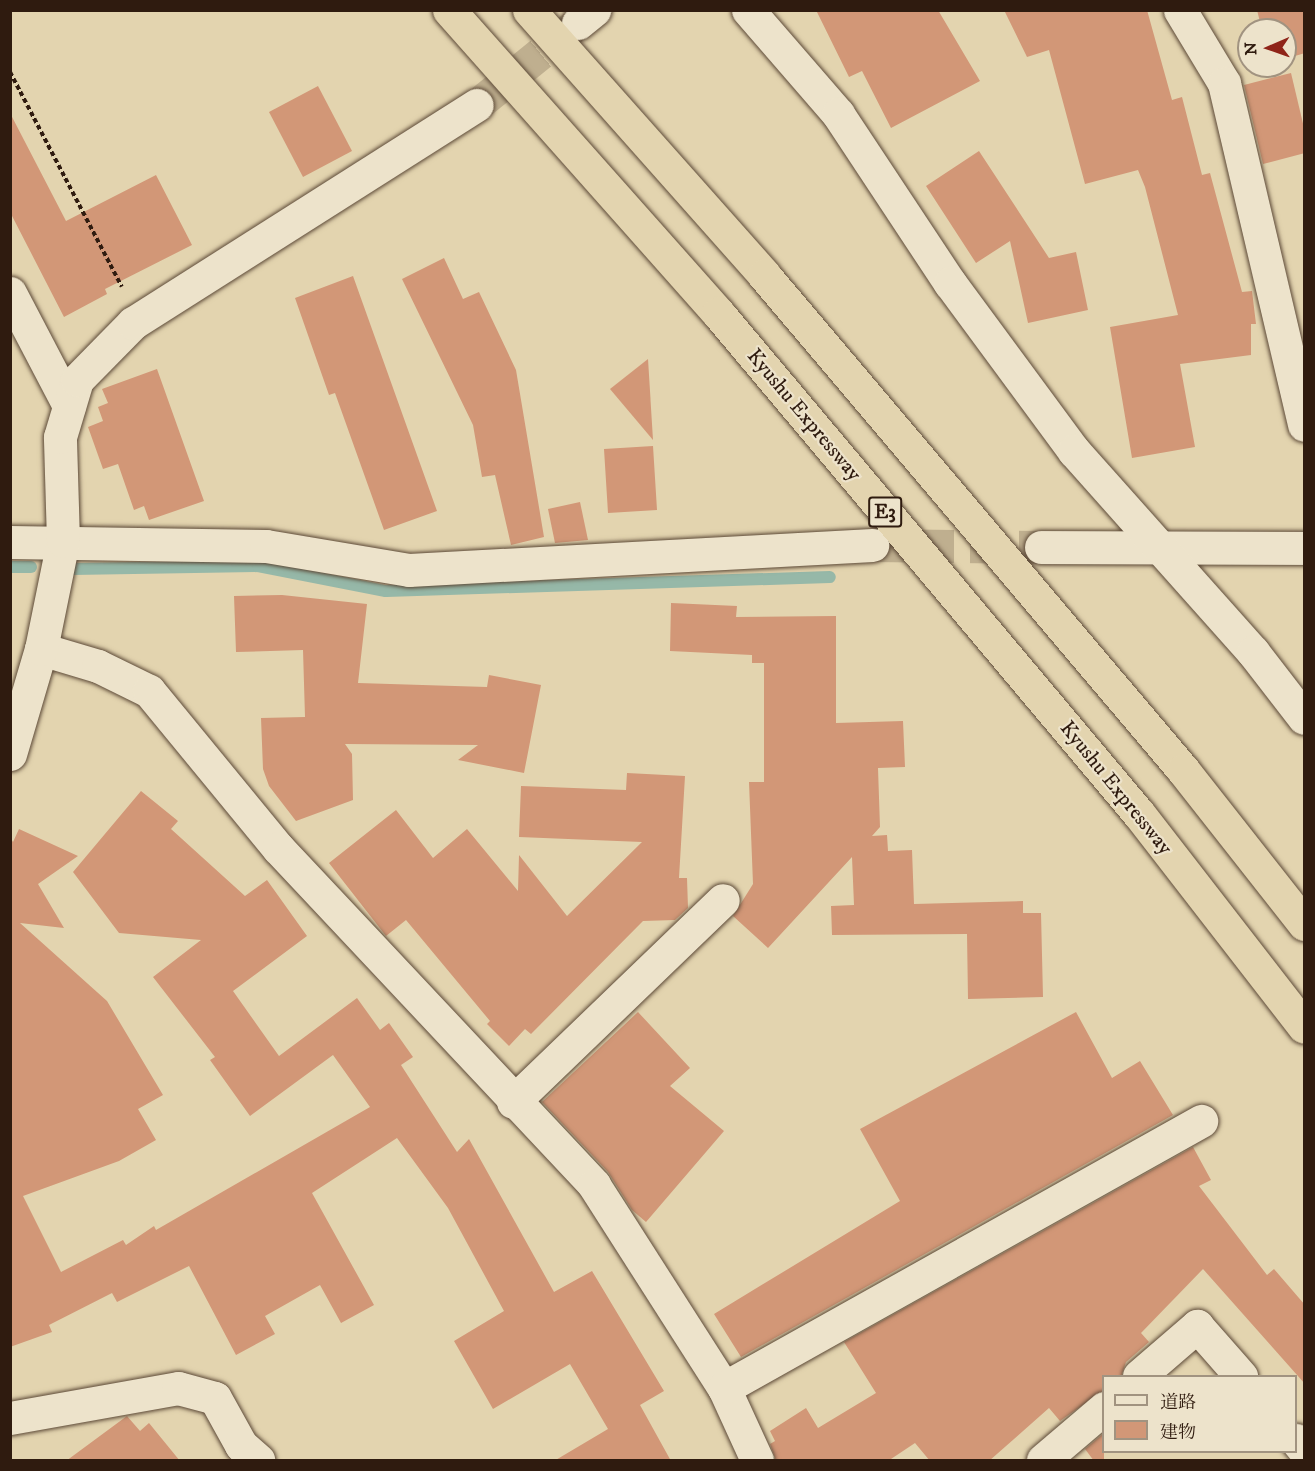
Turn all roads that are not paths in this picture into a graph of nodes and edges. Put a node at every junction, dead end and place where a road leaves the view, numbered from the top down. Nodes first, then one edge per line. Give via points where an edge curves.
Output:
1 (449, 10) edge
2 (529, 10) edge
3 (748, 10) edge
4 (1180, 10) edge
5 (477, 105) tunnel mouth
6 (10, 293) edge
7 (69, 406) junction
8 (1305, 425) edge
9 (63, 541) junction
10 (10, 542) edge
11 (872, 545) tunnel mouth
12 (1159, 546) junction
13 (1041, 547) tunnel mouth
14 (1305, 548) edge
15 (41, 649) junction
16 (1305, 718) edge
17 (10, 754) edge
18 (723, 900) dead end
19 (1305, 924) edge
20 (1305, 1027) edge
21 (513, 1102) junction
22 (1201, 1122) dead end
23 (1141, 1375) edge
24 (1239, 1375) edge
25 (724, 1388) junction
26 (1102, 1409) edge
27 (10, 1418) edge
28 (241, 1456) edge
29 (757, 1461) edge
30 (1043, 1461) edge

1 - 20 highway, Kyushu Expressway / E3 via 726,322 1139,814
2 - 19 highway via 780,293 1183,770
3 - 12 street via 838,114 950,283 1074,451
4 - 8 street via 1224,83
5 - 7 street via 139,320 77,380
6 - 7 street
7 - 9 street via 60,437
9 - 10 street
9 - 11 street via 266,546 409,570
9 - 15 street
12 - 13 street
12 - 14 street
12 - 16 street
15 - 17 street
15 - 21 street via 98,666 149,691 278,848
18 - 21 street
21 - 25 street via 594,1185
22 - 25 street
23 - 24 street via 1197,1326
25 - 29 street
26 - 30 street
27 - 28 street via 178,1388 215,1398

